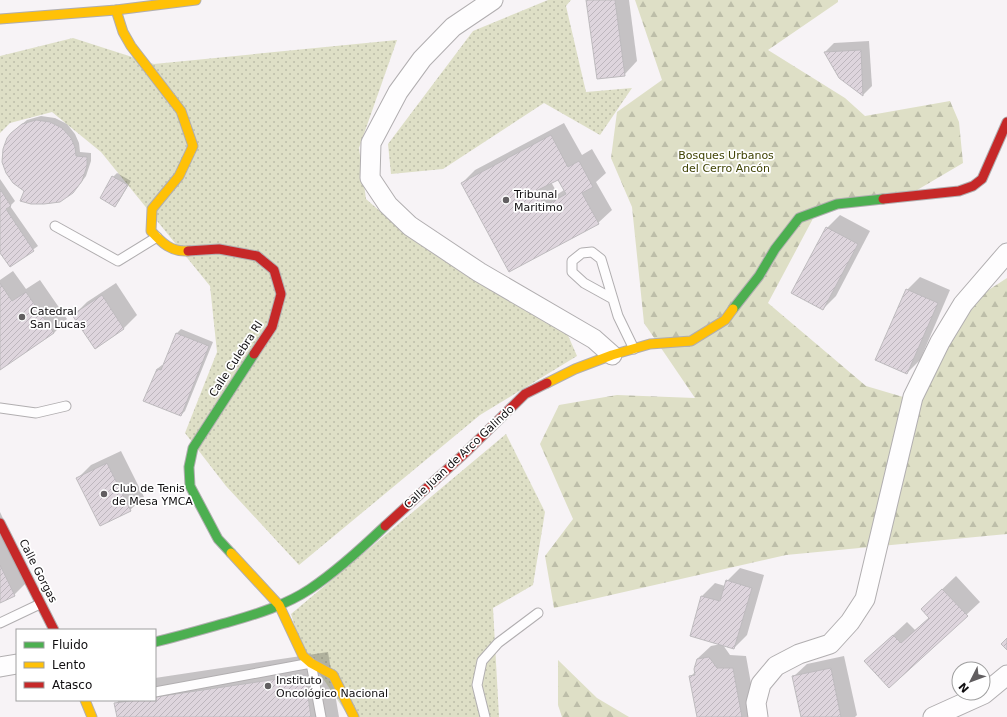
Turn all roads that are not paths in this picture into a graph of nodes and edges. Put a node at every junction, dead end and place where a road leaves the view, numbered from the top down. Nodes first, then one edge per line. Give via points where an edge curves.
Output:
1 (196, 0) edge
2 (492, 0) edge
3 (116, 10) junction
4 (0, 19) edge
5 (1007, 122) edge
6 (55, 226) dead end
7 (157, 237) junction
8 (1007, 253) edge
9 (613, 300) junction
10 (634, 349) junction
11 (612, 355) junction
12 (66, 406) dead end
13 (0, 408) edge
14 (0, 522) edge
15 (40, 604) junction
16 (279, 605) junction
17 (538, 613) dead end
18 (0, 623) edge
19 (53, 629) edge
20 (156, 642) edge
21 (311, 663) junction
22 (16, 664) edge
23 (0, 667) edge
24 (1007, 675) edge
25 (156, 692) edge
26 (85, 701) edge
27 (92, 717) edge
28 (321, 717) edge
29 (354, 717) edge
30 (485, 717) edge
31 (758, 717) edge
32 (933, 717) edge

1 - 3 main road
2 - 11 street via 453,27 422,59 398,92 371,143 370,178 388,205 410,226 479,272 594,338
3 - 4 main road
3 - 7 main road via 122,32 131,46 181,111 193,146 179,176 152,209 151,231
5 - 10 main road, Calle Juan de Arco Galindo via 982,179 973,186 959,190 837,204 799,218 725,320 691,341 650,344
6 - 7 lane via 118,261
7 - 16 main road, Calle Culebra Rl via 164,245 182,251 219,249 258,256 274,270 281,294 272,327 193,448 189,467 190,486 218,539
8 - 31 street via 964,304 940,342 913,397 865,599 850,622 830,644 799,654 776,666 761,684 756,703
9 - 9 lane via 602,259 592,252 582,253 572,261 572,272 584,283
9 - 10 lane
10 - 11 main road, Calle Juan de Arco Galindo
11 - 16 main road, Calle Juan de Arco Galindo via 575,369 526,394 357,552 310,589
12 - 13 lane via 36,412
14 - 15 main road, Calle Gorgas
15 - 18 lane
15 - 19 main road, Calle Gorgas
16 - 20 main road, Calle Juan de Arco Galindo
16 - 21 main road, Calle Culebra Rl via 303,656
17 - 30 lane via 498,643 482,661 477,685
21 - 25 lane
21 - 28 lane
21 - 29 main road, Calle Culebra Rl via 333,675
22 - 23 street
24 - 32 street via 984,694
26 - 27 main road

